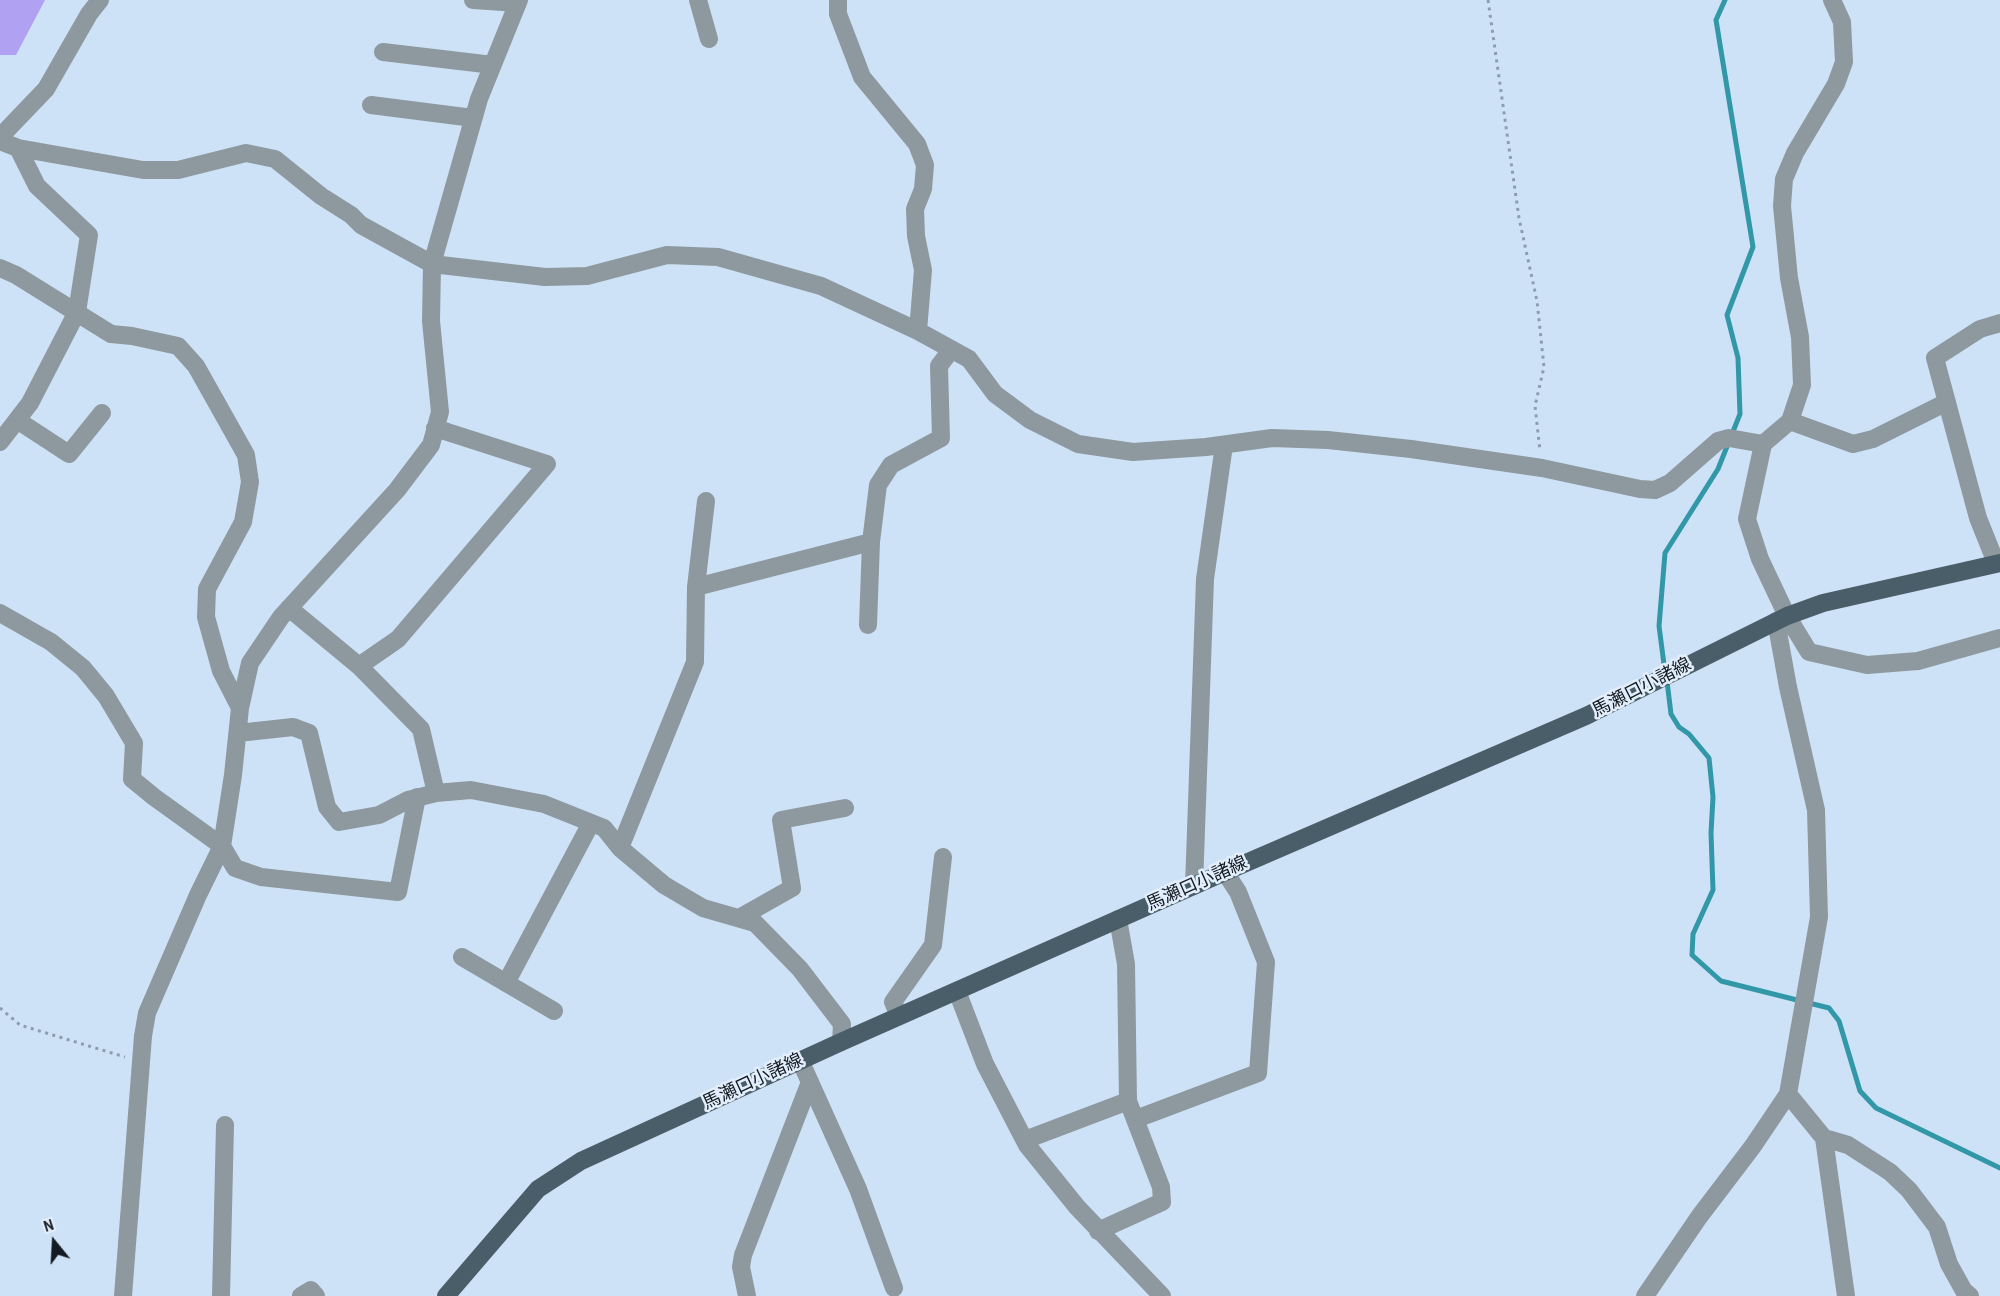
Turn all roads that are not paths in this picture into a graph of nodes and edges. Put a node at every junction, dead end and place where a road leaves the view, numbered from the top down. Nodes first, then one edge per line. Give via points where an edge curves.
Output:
1 (100, 0) edge
2 (473, 0) edge
3 (698, 0) edge
4 (838, 0) edge
5 (1832, 0) edge
6 (518, 2) edge
7 (709, 39) dead end
8 (383, 52) dead end
9 (493, 65) junction
10 (371, 105) dead end
11 (473, 118) junction
12 (0, 139) edge
13 (18, 148) junction
14 (432, 264) junction
15 (0, 268) edge
16 (77, 312) junction
17 (2000, 323) edge
18 (918, 332) junction
19 (951, 350) junction
20 (1947, 402) junction
21 (102, 413) dead end
22 (17, 420) junction
23 (1790, 421) junction
24 (435, 428) junction
25 (0, 442) edge
26 (1763, 444) junction
27 (1224, 445) junction
28 (706, 501) dead end
29 (871, 542) junction
30 (1998, 563) edge
31 (696, 587) junction
32 (289, 608) junction
33 (0, 613) edge
34 (1782, 618) junction
35 (868, 625) dead end
36 (2000, 638) edge
37 (359, 666) junction
38 (240, 708) junction
39 (238, 733) junction
40 (436, 793) junction
41 (417, 797) junction
42 (845, 808) dead end
43 (591, 823) junction
44 (222, 846) junction
45 (621, 848) junction
46 (943, 858) dead end
47 (1225, 872) junction
48 (1194, 886) junction
49 (740, 918) junction
50 (1118, 919) junction
51 (462, 957) dead end
52 (506, 983) junction
53 (957, 991) junction
54 (554, 1011) dead end
55 (899, 1016) junction
56 (841, 1042) junction
57 (800, 1060) junction
58 (810, 1082) junction
59 (1788, 1094) junction
60 (1128, 1101) junction
61 (1136, 1119) junction
62 (225, 1125) dead end
63 (1824, 1138) junction
64 (1024, 1140) junction
65 (1098, 1230) junction
66 (894, 1288) dead end
67 (123, 1296) edge
68 (221, 1296) edge
69 (301, 1296) edge
70 (316, 1296) edge
71 (446, 1296) edge
72 (747, 1296) edge
73 (1162, 1296) edge
74 (1645, 1296) edge
75 (1846, 1296) edge
76 (1970, 1296) edge

1 - 12 street via 46,89
2 - 6 street
3 - 7 street
4 - 18 street via 838,14 862,77 917,144 925,165 923,189 915,209 923,270
5 - 23 street via 1842,22 1844,62 1784,179 1782,206 1800,337 1802,385
6 - 9 street
8 - 9 street
9 - 11 street
10 - 11 street
11 - 14 street
12 - 13 street
13 - 14 street via 143,171 178,170 246,153 275,159 362,225
13 - 16 street via 37,186 89,235
14 - 18 street via 545,277 587,276 667,255 718,257 821,286
14 - 24 street via 430,321 440,412
15 - 16 street
16 - 22 street via 30,403
16 - 38 street via 111,334 178,346 196,366 246,455 250,482 243,522 207,589 206,617 221,671
17 - 20 street via 1980,329 1935,358
18 - 19 street
19 - 27 street via 969,358 995,394 1030,420 1078,444 1133,452
19 - 29 street via 939,366 941,438 891,465 878,486
20 - 23 street via 1873,439 1853,444
20 - 30 street via 1978,519
21 - 22 street via 69,454
22 - 25 street
23 - 26 street
24 - 32 street via 430,445 397,490
24 - 37 street via 547,464 398,639
26 - 27 street via 1730,438 1718,441 1670,483 1656,490 1411,449 1272,438
26 - 34 street via 1747,519
27 - 48 street via 1205,579
28 - 31 street
29 - 31 street
29 - 35 street
30 - 34 main road, 馬瀬口小諸線 via 1823,603
31 - 45 street via 695,662
32 - 37 street
32 - 38 street via 250,663
33 - 44 street via 51,642 83,668 106,696 134,743 132,779
34 - 36 street via 1809,652 1867,665 1918,661
34 - 47 main road, 馬瀬口小諸線 via 1586,716
34 - 59 street via 1788,687 1816,810 1819,917
37 - 40 street via 420,729
38 - 39 street
39 - 41 street via 293,727 309,733 327,807 339,822 379,815
39 - 44 street
40 - 41 street
40 - 43 street via 482,792 544,804
41 - 44 street via 398,892 261,877 235,868
42 - 49 street via 780,820 792,888
43 - 45 street via 604,828
43 - 52 street
44 - 67 street via 147,1013
45 - 49 street via 664,885 703,908
46 - 55 street via 933,945 893,1002
47 - 48 main road, 馬瀬口小諸線
47 - 61 street via 1238,892 1266,962 1258,1073
48 - 50 main road, 馬瀬口小諸線
49 - 56 street via 755,923 801,969 842,1024
50 - 53 main road, 馬瀬口小諸線
50 - 60 street via 1126,964
51 - 52 street
52 - 54 street
53 - 55 main road, 馬瀬口小諸線
53 - 64 street via 985,1064
55 - 56 main road, 馬瀬口小諸線
56 - 57 main road, 馬瀬口小諸線
57 - 58 street
57 - 71 main road, 馬瀬口小諸線 via 581,1161 538,1189
58 - 66 street via 858,1189
58 - 72 street via 743,1255 741,1267
59 - 63 street
59 - 74 street
60 - 61 street
60 - 64 street
61 - 65 street via 1161,1187 1161,1202
62 - 68 street
63 - 75 street
63 - 76 street via 1848,1145 1890,1172 1909,1190 1937,1227 1949,1264
64 - 65 street
65 - 73 street
69 - 70 street via 311,1290

